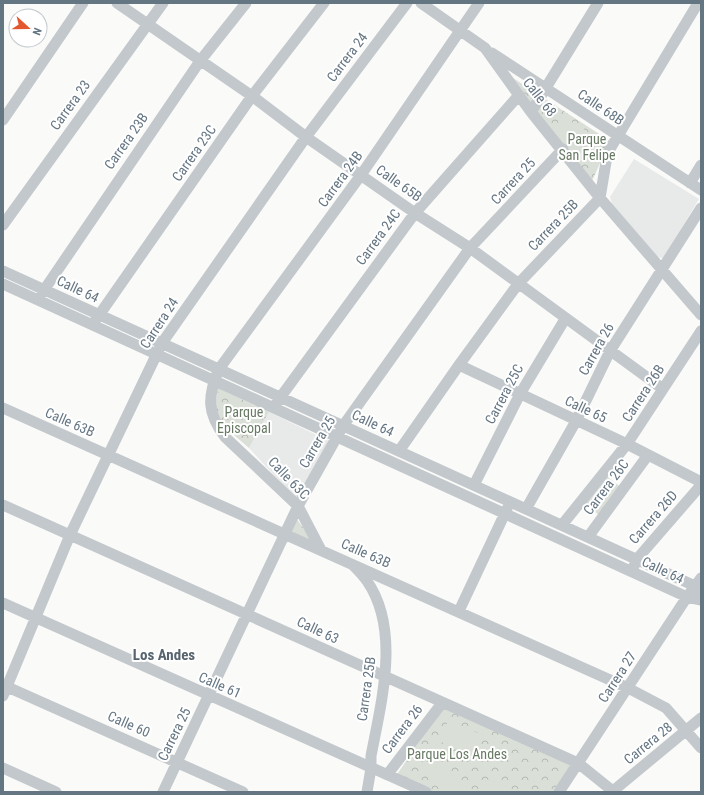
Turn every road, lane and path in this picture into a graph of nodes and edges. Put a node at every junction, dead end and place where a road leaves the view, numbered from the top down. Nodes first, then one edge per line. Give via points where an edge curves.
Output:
1 (83, 3) edge
2 (117, 3) edge
3 (163, 3) edge
4 (246, 3) edge
5 (324, 3) edge
6 (407, 3) edge
7 (421, 3) edge
8 (479, 3) edge
9 (598, 3) edge
10 (698, 3) edge
11 (147, 23) junction
12 (461, 31) junction
13 (485, 48) junction
14 (200, 60) junction
15 (546, 89) junction
16 (519, 95) junction
17 (252, 96) junction
18 (531, 112) junction
19 (3, 120) edge
20 (617, 136) junction
21 (306, 137) junction
22 (563, 149) junction
23 (701, 165) edge
24 (361, 175) junction
25 (690, 183) junction
26 (701, 190) edge
27 (600, 198) junction
28 (701, 208) edge
29 (415, 212) junction
30 (3, 225) edge
31 (470, 248) junction
32 (3, 271) edge
33 (661, 271) junction
34 (3, 284) edge
35 (518, 284) junction
36 (43, 289) junction
37 (38, 300) junction
38 (98, 314) junction
39 (701, 315) edge
40 (565, 319) junction
41 (93, 325) junction
42 (701, 331) edge
43 (162, 343) junction
44 (610, 351) junction
45 (156, 354) junction
46 (458, 365) junction
47 (219, 369) junction
48 (214, 381) junction
49 (663, 389) junction
50 (520, 394) junction
51 (280, 397) junction
52 (3, 408) edge
53 (274, 408) junction
54 (576, 421) junction
55 (343, 426) junction
56 (337, 437) junction
57 (627, 444) junction
58 (399, 451) junction
59 (107, 455) junction
60 (648, 456) junction
61 (418, 460) junction
62 (412, 471) junction
63 (701, 483) edge
64 (474, 485) junction
65 (511, 502) junction
66 (3, 505) edge
67 (298, 506) junction
68 (526, 509) junction
69 (505, 514) junction
70 (562, 525) junction
71 (285, 534) junction
72 (70, 535) junction
73 (588, 537) junction
74 (321, 550) junction
75 (637, 559) junction
76 (351, 563) junction
77 (631, 571) junction
78 (698, 582) edge
79 (687, 597) junction
80 (701, 600) edge
81 (3, 603) edge
82 (459, 611) junction
83 (248, 614) junction
84 (37, 618) junction
85 (385, 678) junction
86 (628, 688) junction
87 (4, 689) edge
88 (209, 696) junction
89 (442, 703) junction
90 (701, 718) edge
91 (687, 731) junction
92 (701, 748) edge
93 (371, 756) joint
94 (177, 761) junction
95 (578, 763) junction
96 (3, 768) edge
97 (371, 768) junction
98 (387, 775) junction
99 (613, 791) edge
100 (56, 792) edge
101 (163, 792) edge
102 (243, 792) edge
103 (367, 792) edge
104 (426, 792) edge
105 (559, 792) edge

1 - 19 street
2 - 11 street, Calle 65B
3 - 11 street, Carrera 23
4 - 14 street, Carrera 23B
5 - 17 street, Carrera 23C
6 - 21 street, Carrera 24
7 - 12 street, Calle 68
8 - 12 street, Carrera 24B
9 - 15 street
10 - 20 street, Carrera 25B
11 - 14 street, Calle 65B
11 - 30 street, Carrera 23
12 - 13 street, Calle 68
12 - 24 street, Carrera 24B
13 - 15 street, Calle 68B
13 - 16 street, Calle 68
14 - 17 street, Calle 65B
14 - 36 street, Carrera 23B
15 - 18 street
15 - 20 street, Calle 68B
16 - 18 street, Calle 68
16 - 29 street, Carrera 24C
17 - 21 street, Calle 65B
17 - 38 street, Carrera 23C
18 - 22 street, Calle 68
20 - 25 street, Calle 68B
20 - 27 street, Carrera 25B via 606,162
21 - 24 street, Calle 65B
21 - 43 street, Carrera 24
22 - 27 street, Calle 68
22 - 31 street, Carrera 25
23 - 25 street
24 - 29 street, Calle 65B
24 - 47 street, Carrera 24B
25 - 26 street, Calle 68B
27 - 33 street, Calle 68
27 - 35 street, Carrera 25B
28 - 33 street, Carrera 26
29 - 31 street, Calle 65B
29 - 51 street, Carrera 24C
31 - 35 street, Calle 65B
31 - 55 street, Carrera 25
32 - 36 street, Calle 64
33 - 39 street, Calle 68
33 - 44 street, Carrera 26
34 - 37 street, Calle 64
35 - 40 street, Calle 65B
35 - 46 street, Carrera 25B
36 - 37 street, Carrera 23B
36 - 38 street, Calle 64
37 - 41 street, Calle 64
38 - 41 street, Carrera 23C
38 - 43 street, Calle 64
40 - 44 street, Calle 65B
40 - 50 street, Carrera 25C
41 - 45 street, Calle 64
42 - 49 street, Carrera 26B
43 - 45 street, Carrera 24
43 - 47 street, Calle 64
44 - 49 street, Calle 65B
44 - 54 street, Carrera 26
45 - 48 street, Calle 64
45 - 59 street, Carrera 24
46 - 50 street, Calle 65
46 - 58 street, Carrera 25B
47 - 48 street, Calle 63C
47 - 51 street, Calle 64
48 - 53 street, Calle 64
48 - 67 street, Calle 63C via 210,392 211,410 216,425 225,437
49 - 57 street, Carrera 26B
50 - 54 street, Calle 65
50 - 64 street, Carrera 25C
51 - 53 street, Carrera 24C
51 - 55 street, Calle 64
52 - 59 street, Calle 63B
53 - 56 street, Calle 64
54 - 57 street, Calle 65
54 - 68 street, Carrera 26
55 - 56 street, Carrera 25
55 - 58 street, Calle 64
56 - 62 street, Calle 64
56 - 67 street, Carrera 25
57 - 60 street, Calle 65
57 - 70 street, Carrera 26B
58 - 61 street, Calle 64
59 - 71 street, Calle 63B
59 - 72 street, Carrera 24
60 - 63 street, Calle 65
60 - 73 street, Carrera 26C
61 - 62 street
61 - 64 street, Calle 64
62 - 69 street, Calle 64
63 - 75 street, Carrera 26D
64 - 65 street, Calle 64
65 - 68 street, Calle 64
65 - 69 street
66 - 72 street, Calle 63
67 - 71 street, Carrera 25
67 - 74 street, Calle 63C
68 - 70 street, Calle 64
69 - 77 street, Calle 64
69 - 82 street
70 - 73 street, Calle 64
71 - 74 street, Calle 63B
71 - 83 street, Carrera 25
72 - 83 street, Calle 63
72 - 84 street, Carrera 24
73 - 75 street, Calle 64
74 - 76 street, Calle 63B
75 - 77 street, Carrera 26D
75 - 78 street, Calle 64
76 - 82 street, Calle 63B
76 - 85 street, Carrera 25B via 368,582 379,606 386,636
77 - 79 street, Calle 64
78 - 79 street, Carrera 27
78 - 80 street, Calle 64
79 - 80 street, Calle 64
79 - 86 street, Carrera 27
81 - 84 street, Calle 61
82 - 86 street, Calle 63B
83 - 85 street, Calle 63
83 - 88 street, Carrera 25
84 - 87 street, Carrera 24
84 - 88 street, Calle 61
85 - 89 street, Calle 63
85 - 93 street, Carrera 25B
86 - 91 street, Calle 63B via 666,708
86 - 95 street, Carrera 27
87 - 94 street, Calle 60
88 - 94 street, Carrera 25
88 - 97 street, Calle 61
89 - 95 street, Calle 63
89 - 98 street, Carrera 26
90 - 91 street, Carrera 28
91 - 92 street, Calle 63B
91 - 99 street, Carrera 28
93 - 97 street, Carrera 26
94 - 101 street, Carrera 25
94 - 102 street, Calle 60
95 - 99 street, Calle 63
95 - 105 street, Carrera 27
96 - 100 street
97 - 98 street, Calle 61
97 - 103 street, Carrera 26
98 - 104 street, Calle 61

